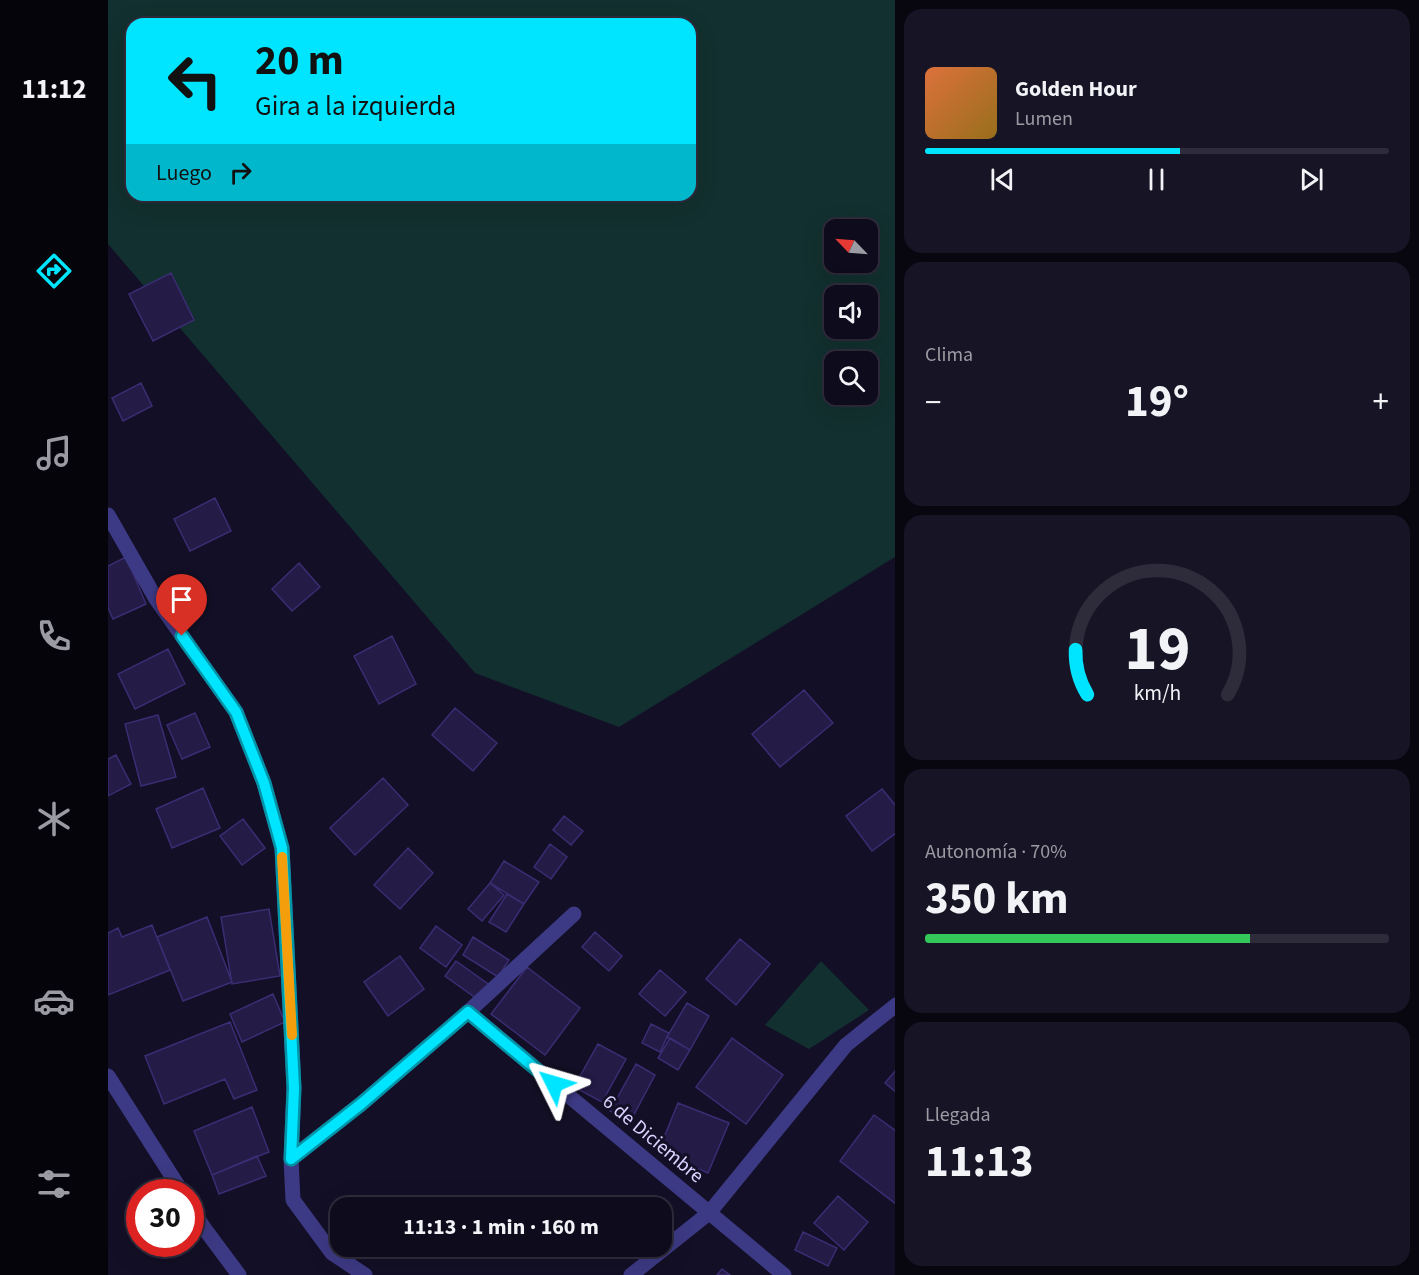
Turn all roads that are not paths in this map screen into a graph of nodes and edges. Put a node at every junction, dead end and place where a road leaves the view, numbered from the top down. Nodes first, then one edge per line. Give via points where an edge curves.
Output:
1 (108, 515) edge
2 (574, 914) dead end
3 (895, 1006) edge
4 (468, 1012) junction
5 (108, 1076) edge
6 (291, 1159) junction
7 (174, 1179) edge
8 (709, 1213) junction
9 (204, 1228) edge
10 (239, 1275) edge
11 (365, 1275) edge
12 (631, 1275) edge
13 (784, 1275) edge

1 - 6 street via 156,599 236,712 264,783 282,848 294,1088
2 - 4 street
3 - 8 street via 846,1045
4 - 6 street
4 - 8 street, 6 de Diciembre
5 - 7 street
6 - 11 street via 293,1200 332,1253
8 - 12 street
8 - 13 street, 6 de Diciembre
9 - 10 street

